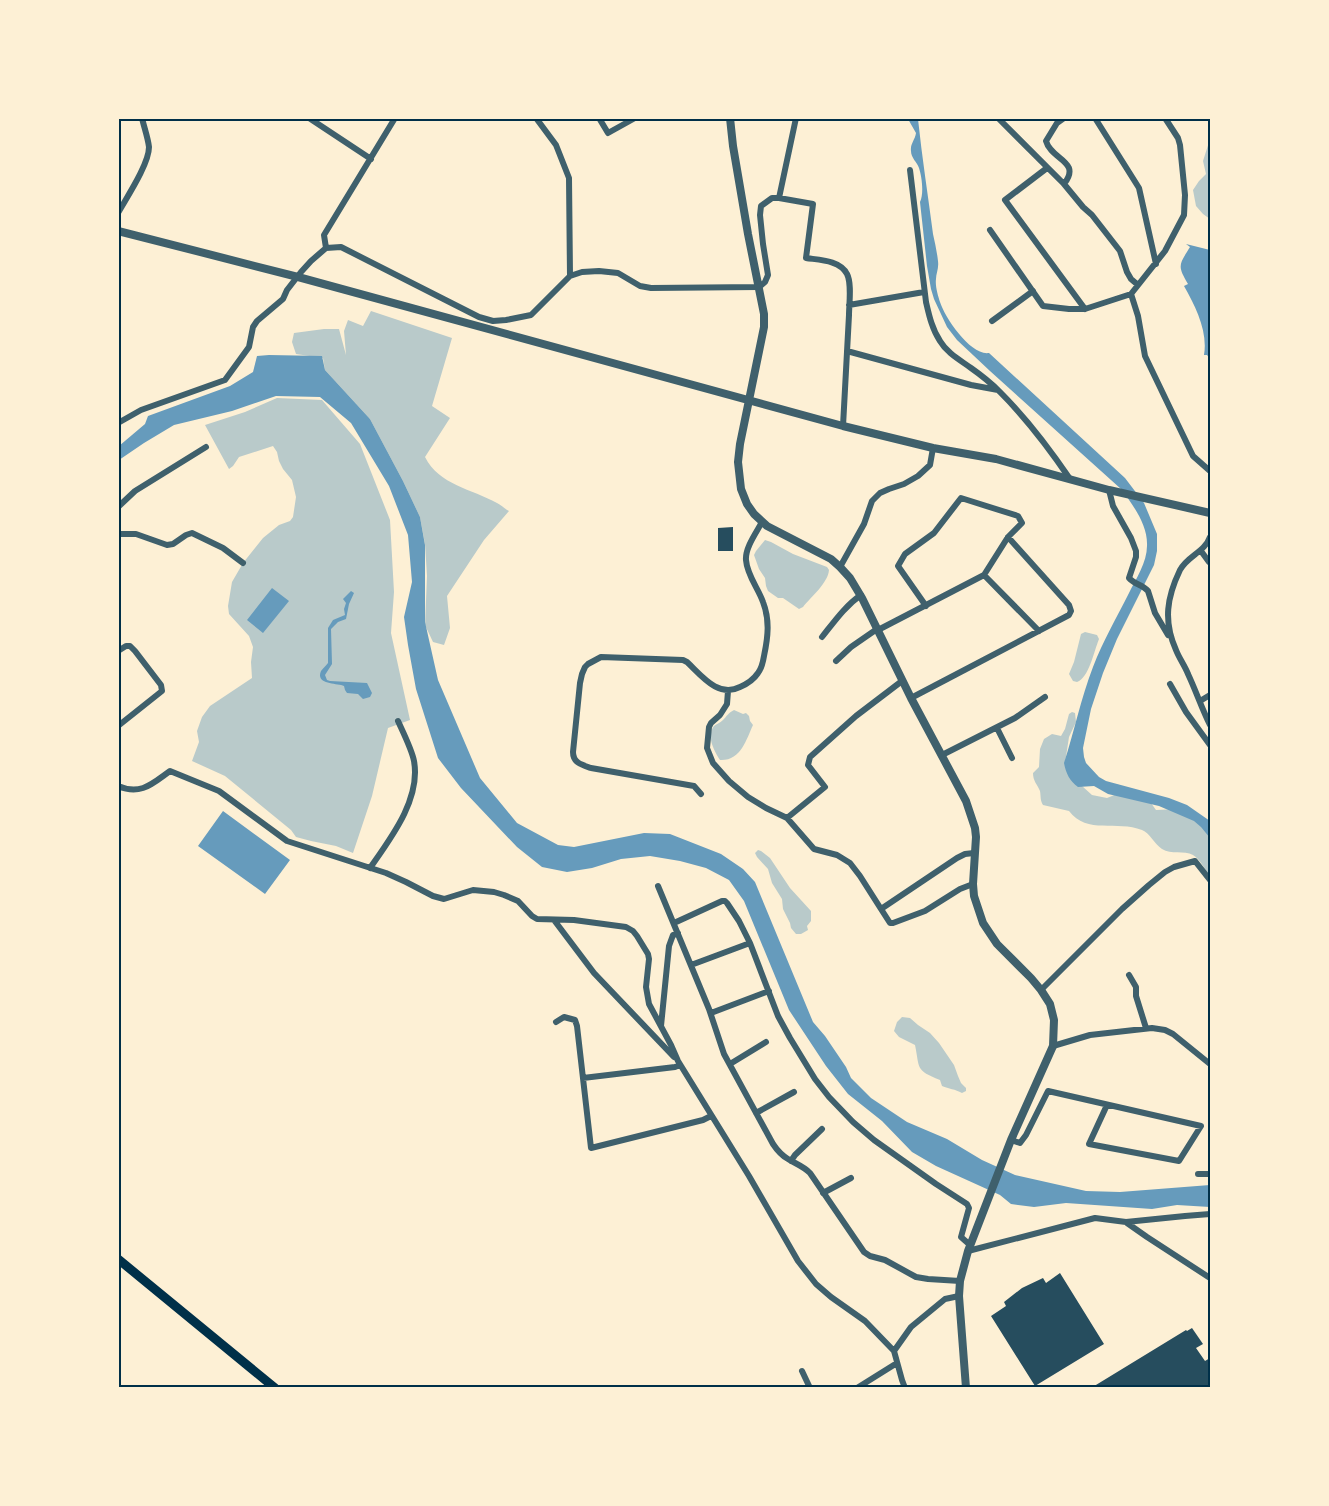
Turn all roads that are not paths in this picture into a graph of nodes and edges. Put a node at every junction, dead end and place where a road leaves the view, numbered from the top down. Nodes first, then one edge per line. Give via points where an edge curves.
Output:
1 (142, 118) edge
2 (309, 118) edge
3 (395, 118) edge
4 (536, 118) edge
5 (599, 118) edge
6 (635, 118) edge
7 (730, 118) edge
8 (796, 118) edge
9 (998, 118) edge
10 (1064, 118) edge
11 (1095, 118) edge
12 (1165, 118) edge
13 (371, 159) junction
14 (1047, 168) junction
15 (909, 170) dead end
16 (1064, 184) junction
17 (779, 198) junction
18 (118, 213) edge
19 (990, 230) dead end
20 (118, 231) edge
21 (326, 248) junction
22 (1156, 264) junction
23 (570, 276) junction
24 (298, 277) junction
25 (1138, 285) junction
26 (759, 287) junction
27 (1033, 291) junction
28 (924, 292) junction
29 (1131, 294) junction
30 (849, 305) junction
31 (1085, 309) junction
32 (992, 321) dead end
33 (847, 351) junction
34 (998, 390) junction
35 (750, 400) junction
36 (118, 423) edge
37 (843, 426) junction
38 (206, 447) dead end
39 (933, 448) junction
40 (1210, 471) edge
41 (1070, 479) junction
42 (1108, 490) junction
43 (118, 507) edge
44 (1210, 513) edge
45 (762, 522) junction
46 (118, 534) edge
47 (1008, 537) junction
48 (1210, 537) edge
49 (1201, 551) junction
50 (1210, 561) edge
51 (243, 563) dead end
52 (840, 567) junction
53 (984, 575) junction
54 (861, 595) junction
55 (926, 606) junction
56 (878, 629) junction
57 (1039, 631) junction
58 (822, 637) dead end
59 (1172, 640) junction
60 (118, 651) edge
61 (836, 661) dead end
62 (903, 681) junction
63 (1170, 684) dead end
64 (728, 691) junction
65 (1210, 695) edge
66 (1045, 697) dead end
67 (911, 698) junction
68 (1200, 701) junction
69 (398, 721) dead end
70 (1210, 725) edge
71 (118, 726) edge
72 (997, 728) junction
73 (1210, 745) edge
74 (942, 755) junction
75 (1012, 758) dead end
76 (118, 786) edge
77 (701, 794) dead end
78 (787, 818) junction
79 (974, 853) junction
80 (370, 868) junction
81 (1210, 880) edge
82 (973, 884) junction
83 (658, 886) dead end
84 (881, 909) junction
85 (554, 920) junction
86 (674, 923) junction
87 (678, 933) junction
88 (750, 943) junction
89 (691, 965) junction
90 (1129, 975) dead end
91 (1041, 990) junction
92 (769, 991) junction
93 (711, 1013) junction
94 (556, 1022) dead end
95 (661, 1027) junction
96 (1146, 1028) junction
97 (766, 1042) dead end
98 (1053, 1046) junction
99 (679, 1063) junction
100 (730, 1064) junction
101 (1210, 1064) edge
102 (583, 1078) junction
103 (794, 1092) dead end
104 (1107, 1105) junction
105 (756, 1113) junction
106 (711, 1116) junction
107 (822, 1129) dead end
108 (1011, 1140) junction
109 (791, 1161) junction
110 (1198, 1174) dead end
111 (1210, 1174) edge
112 (851, 1178) dead end
113 (823, 1193) junction
114 (1210, 1214) edge
115 (1126, 1222) junction
116 (969, 1248) junction
117 (118, 1259) edge
118 (1210, 1278) edge
119 (960, 1281) junction
120 (959, 1296) junction
121 (894, 1351) junction
122 (897, 1363) junction
123 (802, 1371) dead end
124 (275, 1388) edge
125 (810, 1388) edge
126 (857, 1388) edge
127 (905, 1388) edge
128 (966, 1388) edge

1 - 18 street via 149,147 147,156
2 - 13 street
3 - 13 street
4 - 23 street via 556,145 569,178
5 - 6 street via 608,133
7 - 26 street
8 - 17 street
9 - 14 street
10 - 16 street via 1046,141 1071,171
11 - 22 street via 1139,188
12 - 22 street via 1180,145 1184,215
13 - 21 street via 324,235
14 - 16 street
14 - 31 street via 1005,200
15 - 28 street
16 - 25 street via 1120,251 1126,272
17 - 26 street via 761,206 768,275
17 - 30 street via 813,204 806,258 835,263 846,271
19 - 27 street
20 - 24 street
21 - 23 street via 341,247 493,321 531,315
21 - 24 street
22 - 25 street
23 - 26 street via 582,272 618,273 651,288
24 - 35 street
24 - 36 street via 283,299 257,321 249,347 225,380 141,410
25 - 29 street
26 - 35 street via 764,327
27 - 31 street via 1043,306
27 - 32 street
28 - 30 street
28 - 34 street via 940,342
29 - 31 street
29 - 40 street via 1145,357 1193,456
30 - 33 street
33 - 34 street
33 - 37 street
34 - 41 street via 1049,448
35 - 37 street
35 - 45 street via 738,462 747,504
37 - 39 street
38 - 43 street via 135,491
39 - 41 street via 996,459
39 - 52 street via 930,465 918,476 880,493 872,501
41 - 42 street
42 - 44 street
42 - 59 street via 1136,551 1129,578 1146,589 1155,614
45 - 52 street
45 - 64 street via 745,557 768,617 767,644 759,672 748,683
46 - 51 street via 136,534 167,545 192,533
47 - 53 street
47 - 55 street via 1022,523 1018,516 962,498 934,533 905,554 898,567
47 - 57 street via 1071,608 1069,615
48 - 49 street
49 - 50 street
49 - 59 street via 1185,562 1169,601 1167,617
52 - 54 street
53 - 55 street
53 - 57 street
54 - 56 street
54 - 58 street
55 - 56 street
56 - 61 street
56 - 62 street
57 - 67 street
59 - 68 street
60 - 71 street via 130,646 162,691
62 - 67 street
62 - 78 street via 810,757 808,765 825,787
63 - 73 street
64 - 77 street via 708,682 683,660 601,657 588,664 582,674 574,759 591,768 694,786
64 - 78 street via 727,704 709,727 709,756 719,771 748,797
65 - 68 street
66 - 72 street
67 - 74 street
68 - 70 street
69 - 80 street via 414,760 414,787 399,826
72 - 74 street
72 - 75 street
74 - 79 street via 972,818
76 - 80 street via 138,791 170,771 219,791 287,841
78 - 84 street via 814,849 850,863
79 - 82 street
79 - 84 street via 957,858
80 - 85 street via 444,899 473,890 504,895 518,901 534,918
81 - 91 street via 1196,861 1165,872
82 - 84 street via 926,911 893,923
82 - 91 street via 988,931
83 - 86 street
85 - 95 street via 614,924 633,931 648,954 649,1004
85 - 99 street via 594,973
86 - 87 street
86 - 88 street via 725,901
87 - 89 street
87 - 95 street via 669,946
88 - 89 street
88 - 92 street
89 - 93 street
90 - 96 street via 1136,987
91 - 98 street via 1054,1020
92 - 93 street
92 - 116 street via 805,1064 843,1112 874,1140 967,1204 961,1237
93 - 100 street
94 - 102 street via 564,1017 576,1023
95 - 99 street
96 - 98 street via 1090,1035
96 - 101 street via 1173,1034
97 - 100 street
98 - 108 street
99 - 102 street via 675,1067
99 - 106 street
100 - 105 street
102 - 106 street via 591,1148
103 - 105 street
104 - 104 street via 1154,1116 1201,1126 1179,1161 1089,1144
104 - 108 street via 1048,1091 1020,1143
105 - 109 street via 780,1154
106 - 121 street via 798,1261 816,1284 865,1321
107 - 109 street
108 - 116 street
109 - 113 street via 804,1167
110 - 111 street
112 - 113 street
113 - 119 street via 870,1256 916,1277
114 - 115 street
115 - 116 street via 1095,1218
115 - 118 street
116 - 119 street
117 - 124 main road
119 - 120 street
120 - 121 street via 945,1299 911,1327
120 - 128 street
121 - 122 street
122 - 126 street
122 - 127 street
123 - 125 street

